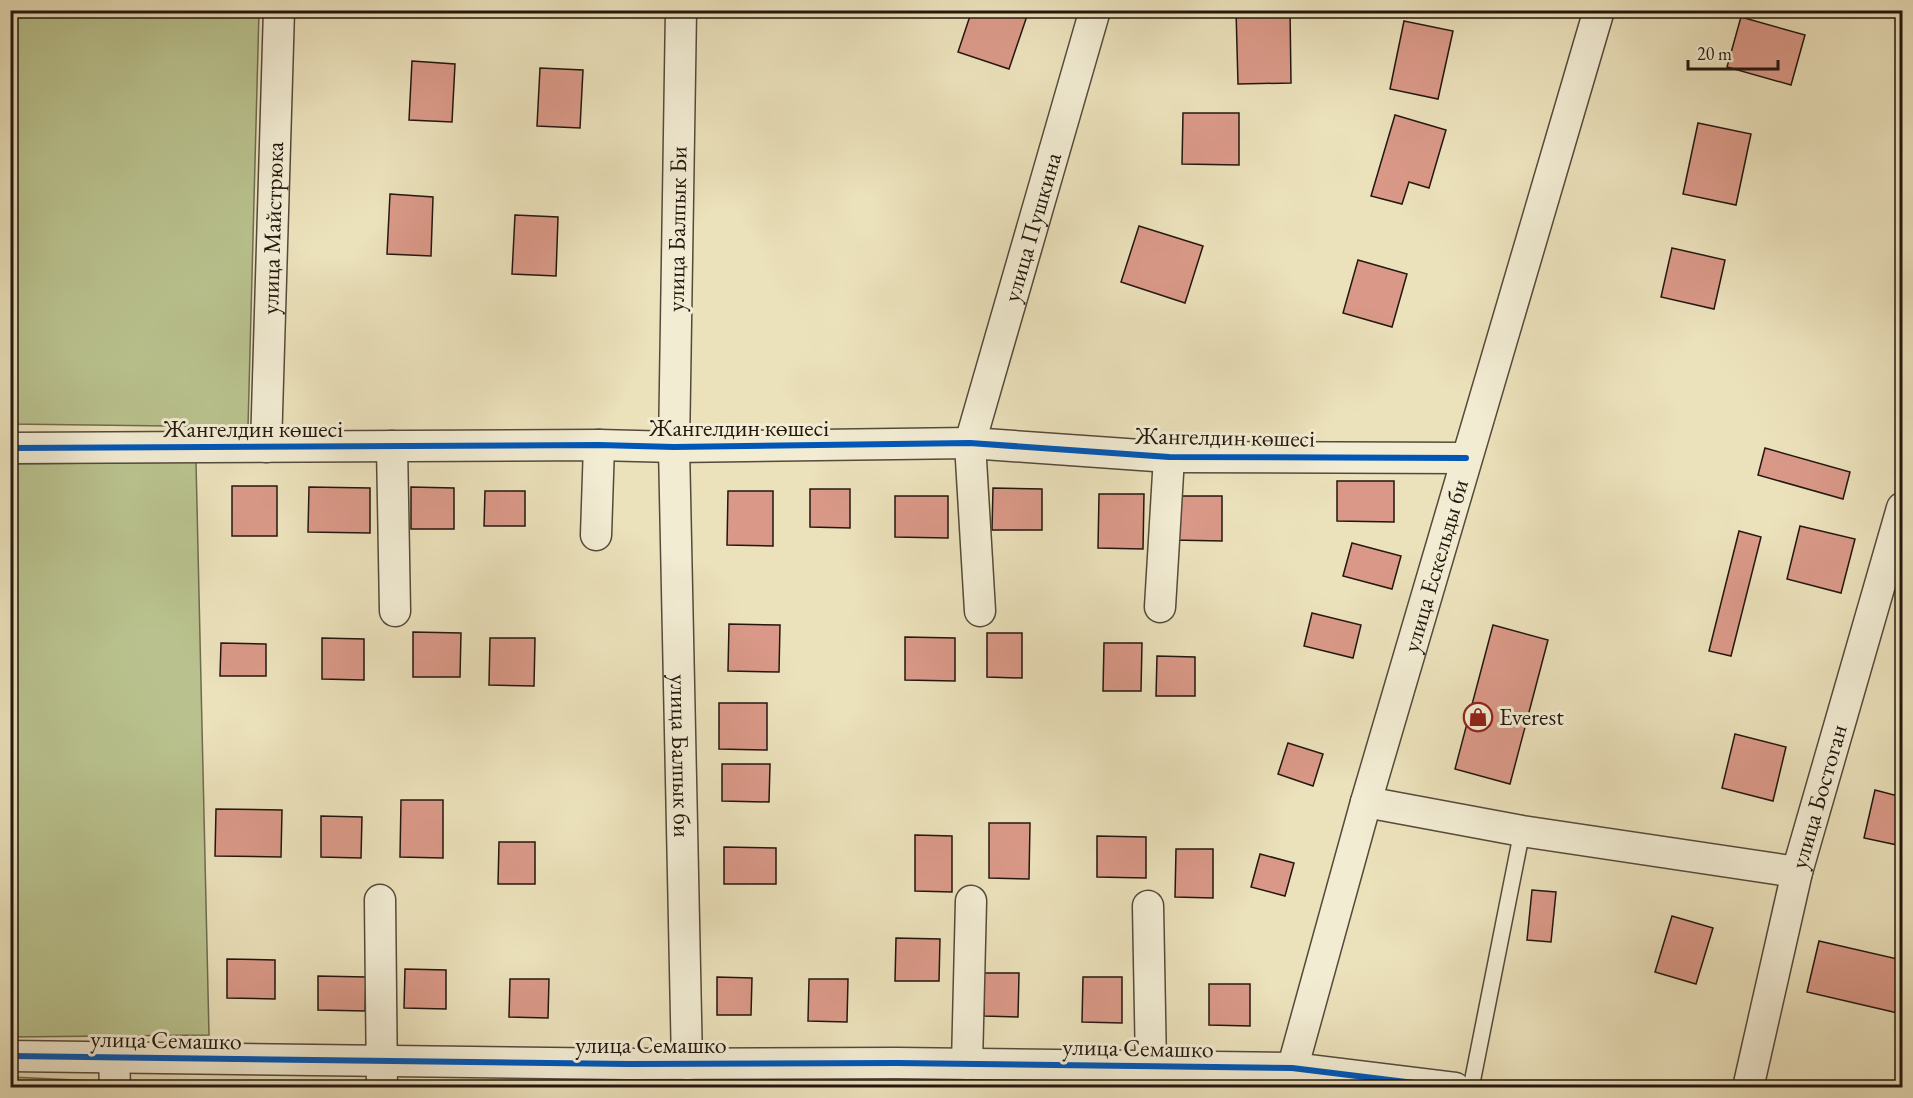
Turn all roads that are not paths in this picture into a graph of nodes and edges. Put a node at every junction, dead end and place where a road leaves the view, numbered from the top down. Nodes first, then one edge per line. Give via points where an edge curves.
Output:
1 (279, 10) edge
2 (681, 10) edge
3 (1095, 10) edge
4 (1599, 10) edge
5 (970, 443) junction
6 (392, 446) junction
7 (599, 446) junction
8 (266, 447) junction
9 (674, 447) junction
10 (10, 448) edge
11 (1169, 457) junction
12 (1466, 458) junction
13 (1902, 508) edge
14 (596, 535) dead end
15 (1160, 607) dead end
16 (395, 611) dead end
17 (980, 611) dead end
18 (1366, 802) junction
19 (1522, 831) junction
20 (1797, 872) junction
21 (380, 900) dead end
22 (971, 901) dead end
23 (1148, 906) dead end
24 (10, 1056) edge
25 (114, 1058) junction
26 (687, 1064) junction
27 (967, 1064) junction
28 (1150, 1065) junction
29 (383, 1074) edge
30 (897, 1075) edge
31 (628, 1076) edge
32 (1290, 1078) edge
33 (115, 1088) edge
34 (1455, 1088) edge
35 (1471, 1088) edge
36 (1748, 1088) edge

1 - 8 street, улица Майстрюка
2 - 9 street, улица Балпык Би
3 - 5 street, улица Пушкина
4 - 12 street, улица Ескельды би
5 - 9 street, Жангелдин көшесі
5 - 11 street, Жангелдин көшесі
5 - 17 street, улица Пушкина
6 - 7 street, Жангелдин көшесі
6 - 8 street, Жангелдин көшесі
6 - 16 street
7 - 9 street, Жангелдин көшесі
7 - 14 street
8 - 10 street, Жангелдин көшесі
9 - 26 street, улица Балпык би
11 - 12 street, Жангелдин көшесі
11 - 15 street
12 - 18 street, улица Ескельды би
13 - 20 street, улица Бостоган
18 - 19 street
18 - 32 street, улица Ескельды би
19 - 20 street
19 - 35 lane
20 - 36 street, улица Бостоган
21 - 29 street
22 - 27 street
23 - 28 street
24 - 25 street, улица Семашко
25 - 29 street, улица Семашко
25 - 33 street
26 - 30 street, улица Семашко
26 - 31 street, улица Семашко
27 - 28 street, улица Семашко
27 - 30 street, улица Семашко
28 - 32 street, улица Семашко
29 - 31 street, улица Семашко
32 - 34 street, улица Семашко

